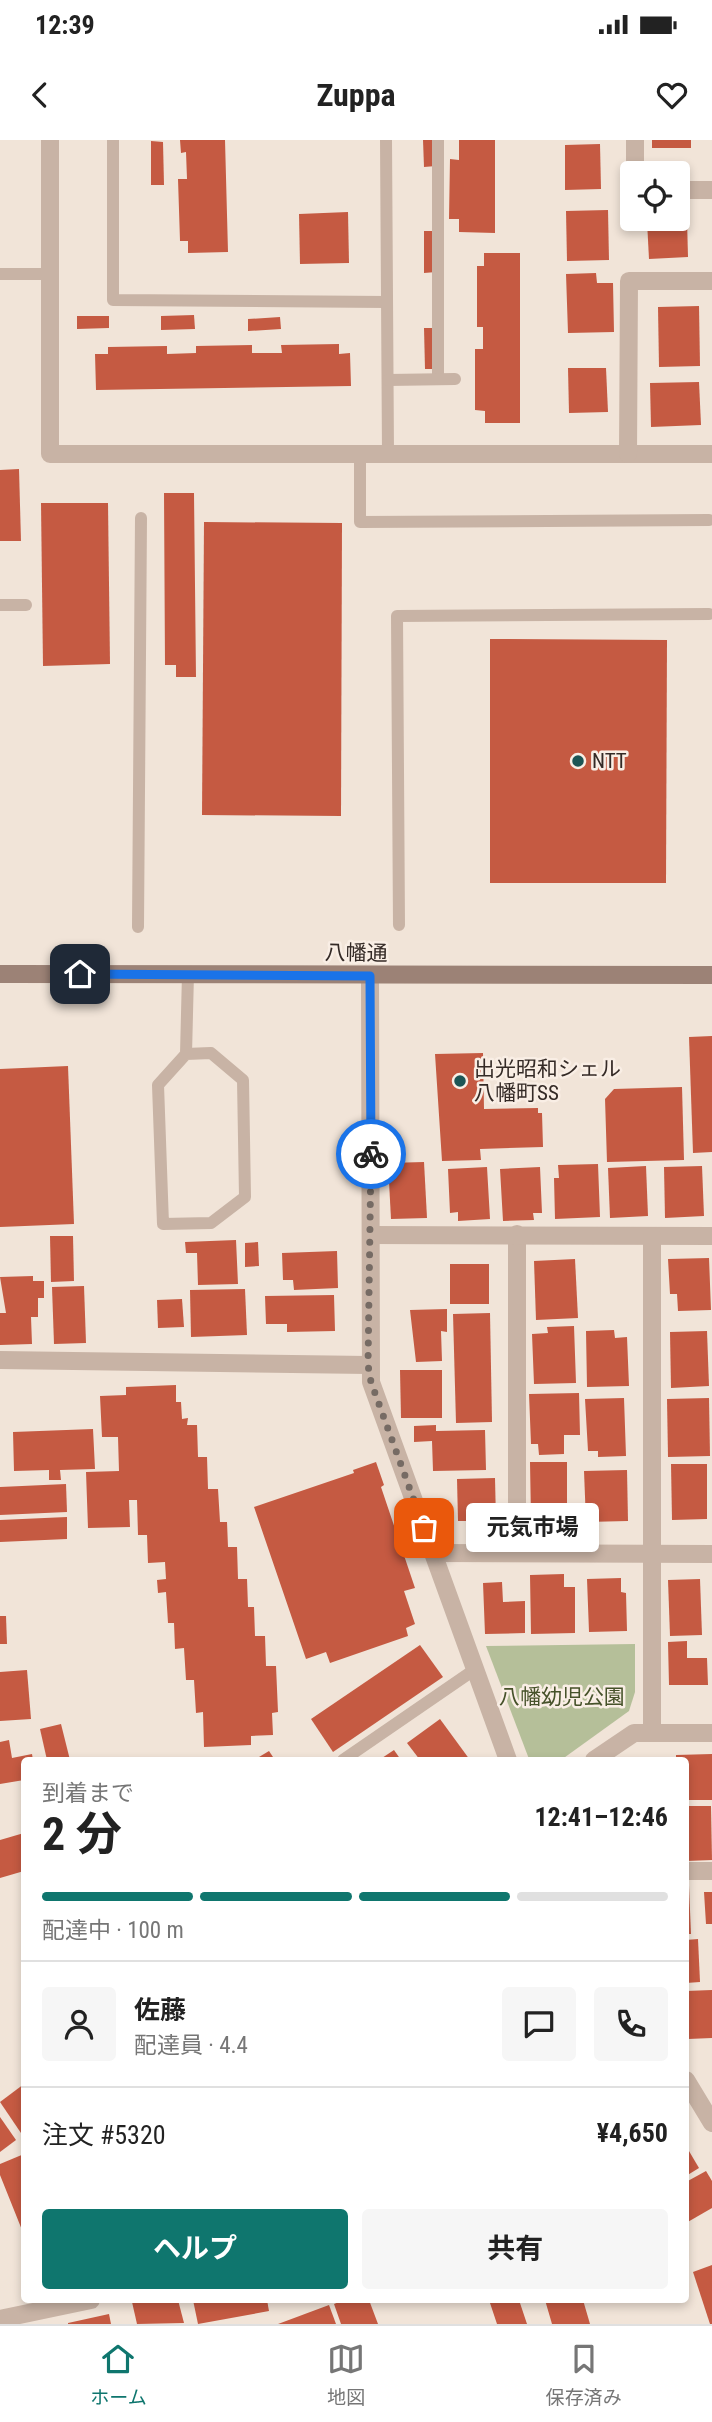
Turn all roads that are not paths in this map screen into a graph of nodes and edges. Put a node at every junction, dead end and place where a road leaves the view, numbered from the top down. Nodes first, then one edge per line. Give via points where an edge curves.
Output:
1 (50, 140) edge
2 (113, 140) edge
3 (386, 140) edge
4 (438, 140) edge
5 (635, 140) edge
6 (635, 161) edge
7 (690, 190) edge
8 (712, 190) edge
9 (0, 274) edge
10 (50, 274) junction
11 (712, 281) edge
12 (387, 302) junction
13 (438, 379) junction
14 (455, 379) dead end
15 (388, 380) junction
16 (360, 453) junction
17 (388, 453) junction
18 (628, 454) junction
19 (712, 454) edge
20 (141, 518) dead end
21 (709, 520) dead end
22 (0, 605) edge
23 (26, 605) dead end
24 (709, 614) dead end
25 (399, 925) dead end
26 (138, 927) dead end
27 (0, 974) edge
28 (188, 974) junction
29 (712, 975) edge
30 (370, 976) junction
31 (186, 1054) junction
32 (517, 1234) junction
33 (371, 1235) junction
34 (652, 1236) junction
35 (712, 1236) edge
36 (0, 1360) edge
37 (368, 1365) junction
38 (433, 1553) junction
39 (517, 1553) junction
40 (712, 1554) edge
41 (650, 1555) junction
42 (474, 1670) junction
43 (652, 1733) junction
44 (712, 1733) edge
45 (347, 1757) edge
46 (507, 1757) edge
47 (598, 1757) edge
48 (689, 1871) edge
49 (712, 1871) edge
50 (692, 2104) edge
51 (712, 2123) edge
52 (77, 2303) edge
53 (0, 2319) edge

1 - 10 street
2 - 12 lane via 113,300
3 - 12 lane
4 - 13 lane
5 - 6 street
7 - 8 street
9 - 10 lane
10 - 16 street via 50,454
11 - 18 street via 629,281
12 - 15 lane
13 - 14 lane
13 - 15 lane
15 - 17 lane
16 - 17 street
16 - 21 lane via 360,522
17 - 18 street
18 - 19 street
20 - 26 lane
22 - 23 lane
24 - 25 lane via 397,616
27 - 28 street, 八幡通
28 - 30 street, 八幡通
28 - 31 lane
29 - 30 street, 八幡通
30 - 33 street
31 - 31 lane via 211,1053 243,1080 245,1197 211,1223 163,1224 158,1085
32 - 33 street
32 - 34 street
32 - 39 street
33 - 37 street
34 - 35 street
34 - 41 street
36 - 37 street
37 - 38 street
38 - 39 street
38 - 42 street
39 - 41 street
40 - 41 street
41 - 43 street
42 - 45 lane
42 - 46 street
43 - 44 street
43 - 47 street via 634,1733
48 - 49 street
50 - 51 street
52 - 53 street

